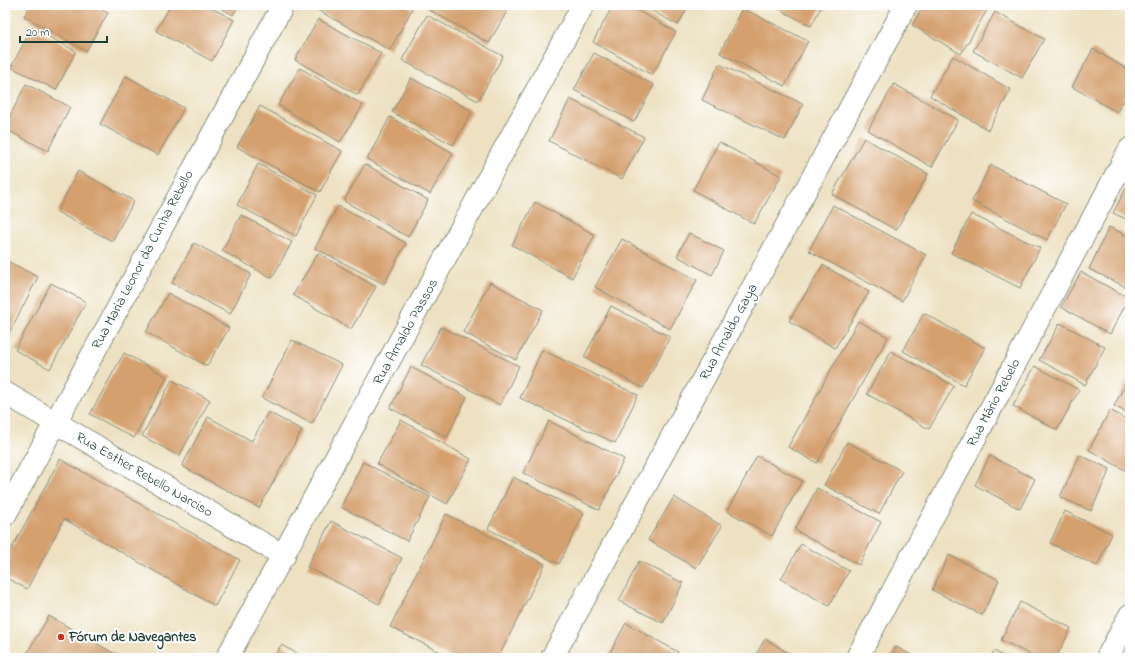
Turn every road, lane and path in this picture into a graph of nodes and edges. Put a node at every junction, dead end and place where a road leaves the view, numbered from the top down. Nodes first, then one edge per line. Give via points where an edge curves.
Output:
1 (282, 5) edge
2 (583, 5) edge
3 (906, 5) edge
4 (1130, 149) edge
5 (5, 393) edge
6 (55, 422) junction
7 (5, 515) edge
8 (284, 556) junction
9 (1130, 615) edge
10 (228, 658) edge
11 (552, 658) edge
12 (858, 658) edge
13 (1107, 658) edge

1 - 6 street, Rua Maria Leonor da Cunha Rebello
2 - 8 street, Rua Arnaldo Passos
3 - 11 street, Rua Arnaldo Gaya
4 - 12 street, Rua Mário Rebelo
5 - 6 street, Rua Esther Rebello Narciso
6 - 7 street, Rua Maria Leonor da Cunha Rebello
6 - 8 street, Rua Esther Rebello Narciso
8 - 10 street, Rua Arnaldo Passos
9 - 13 street

